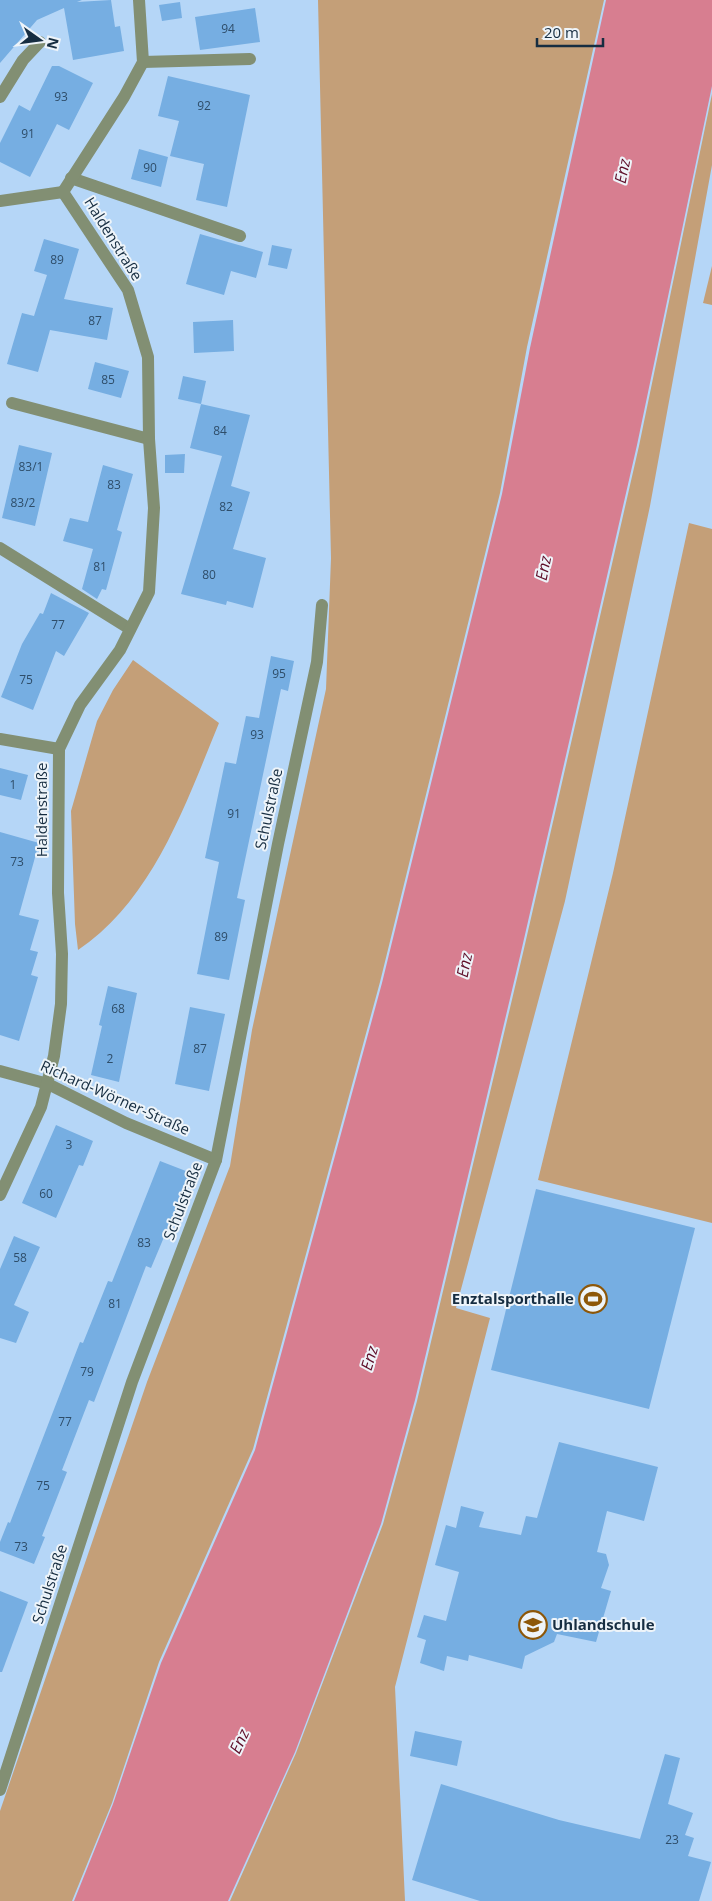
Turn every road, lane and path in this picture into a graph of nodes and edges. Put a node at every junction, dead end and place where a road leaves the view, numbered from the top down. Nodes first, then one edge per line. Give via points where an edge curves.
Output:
1 (139, 0) edge
2 (40, 42) dead end
3 (250, 60) dead end
4 (143, 62) junction
5 (0, 97) edge
6 (71, 178) junction
7 (63, 192) junction
8 (0, 201) edge
9 (240, 236) dead end
10 (12, 403) dead end
11 (149, 439) junction
12 (0, 548) edge
13 (322, 605) dead end
14 (130, 629) junction
15 (0, 739) edge
16 (59, 749) junction
17 (0, 1071) edge
18 (48, 1084) junction
19 (216, 1160) junction
20 (0, 1195) edge
21 (0, 1790) edge

1 - 4 street
2 - 5 street via 23,60
3 - 4 street
4 - 6 street, Haldenstraße
6 - 7 street, Haldenstraße
6 - 9 street, Haldenstraße
7 - 8 street
7 - 11 street, Haldenstraße via 128,290 148,357
10 - 11 street
11 - 14 street, Haldenstraße via 154,508 149,592
12 - 14 street
13 - 19 street, Schulstraße via 317,662
14 - 16 street, Haldenstraße via 120,650 80,705
15 - 16 street
16 - 18 street, Haldenstraße via 61,1004
17 - 18 street, Richard-Wörner-Straße
18 - 19 street, Richard-Wörner-Straße via 126,1123
18 - 20 street, Haldenstraße via 41,1107
19 - 21 street, Schulstraße via 132,1382

